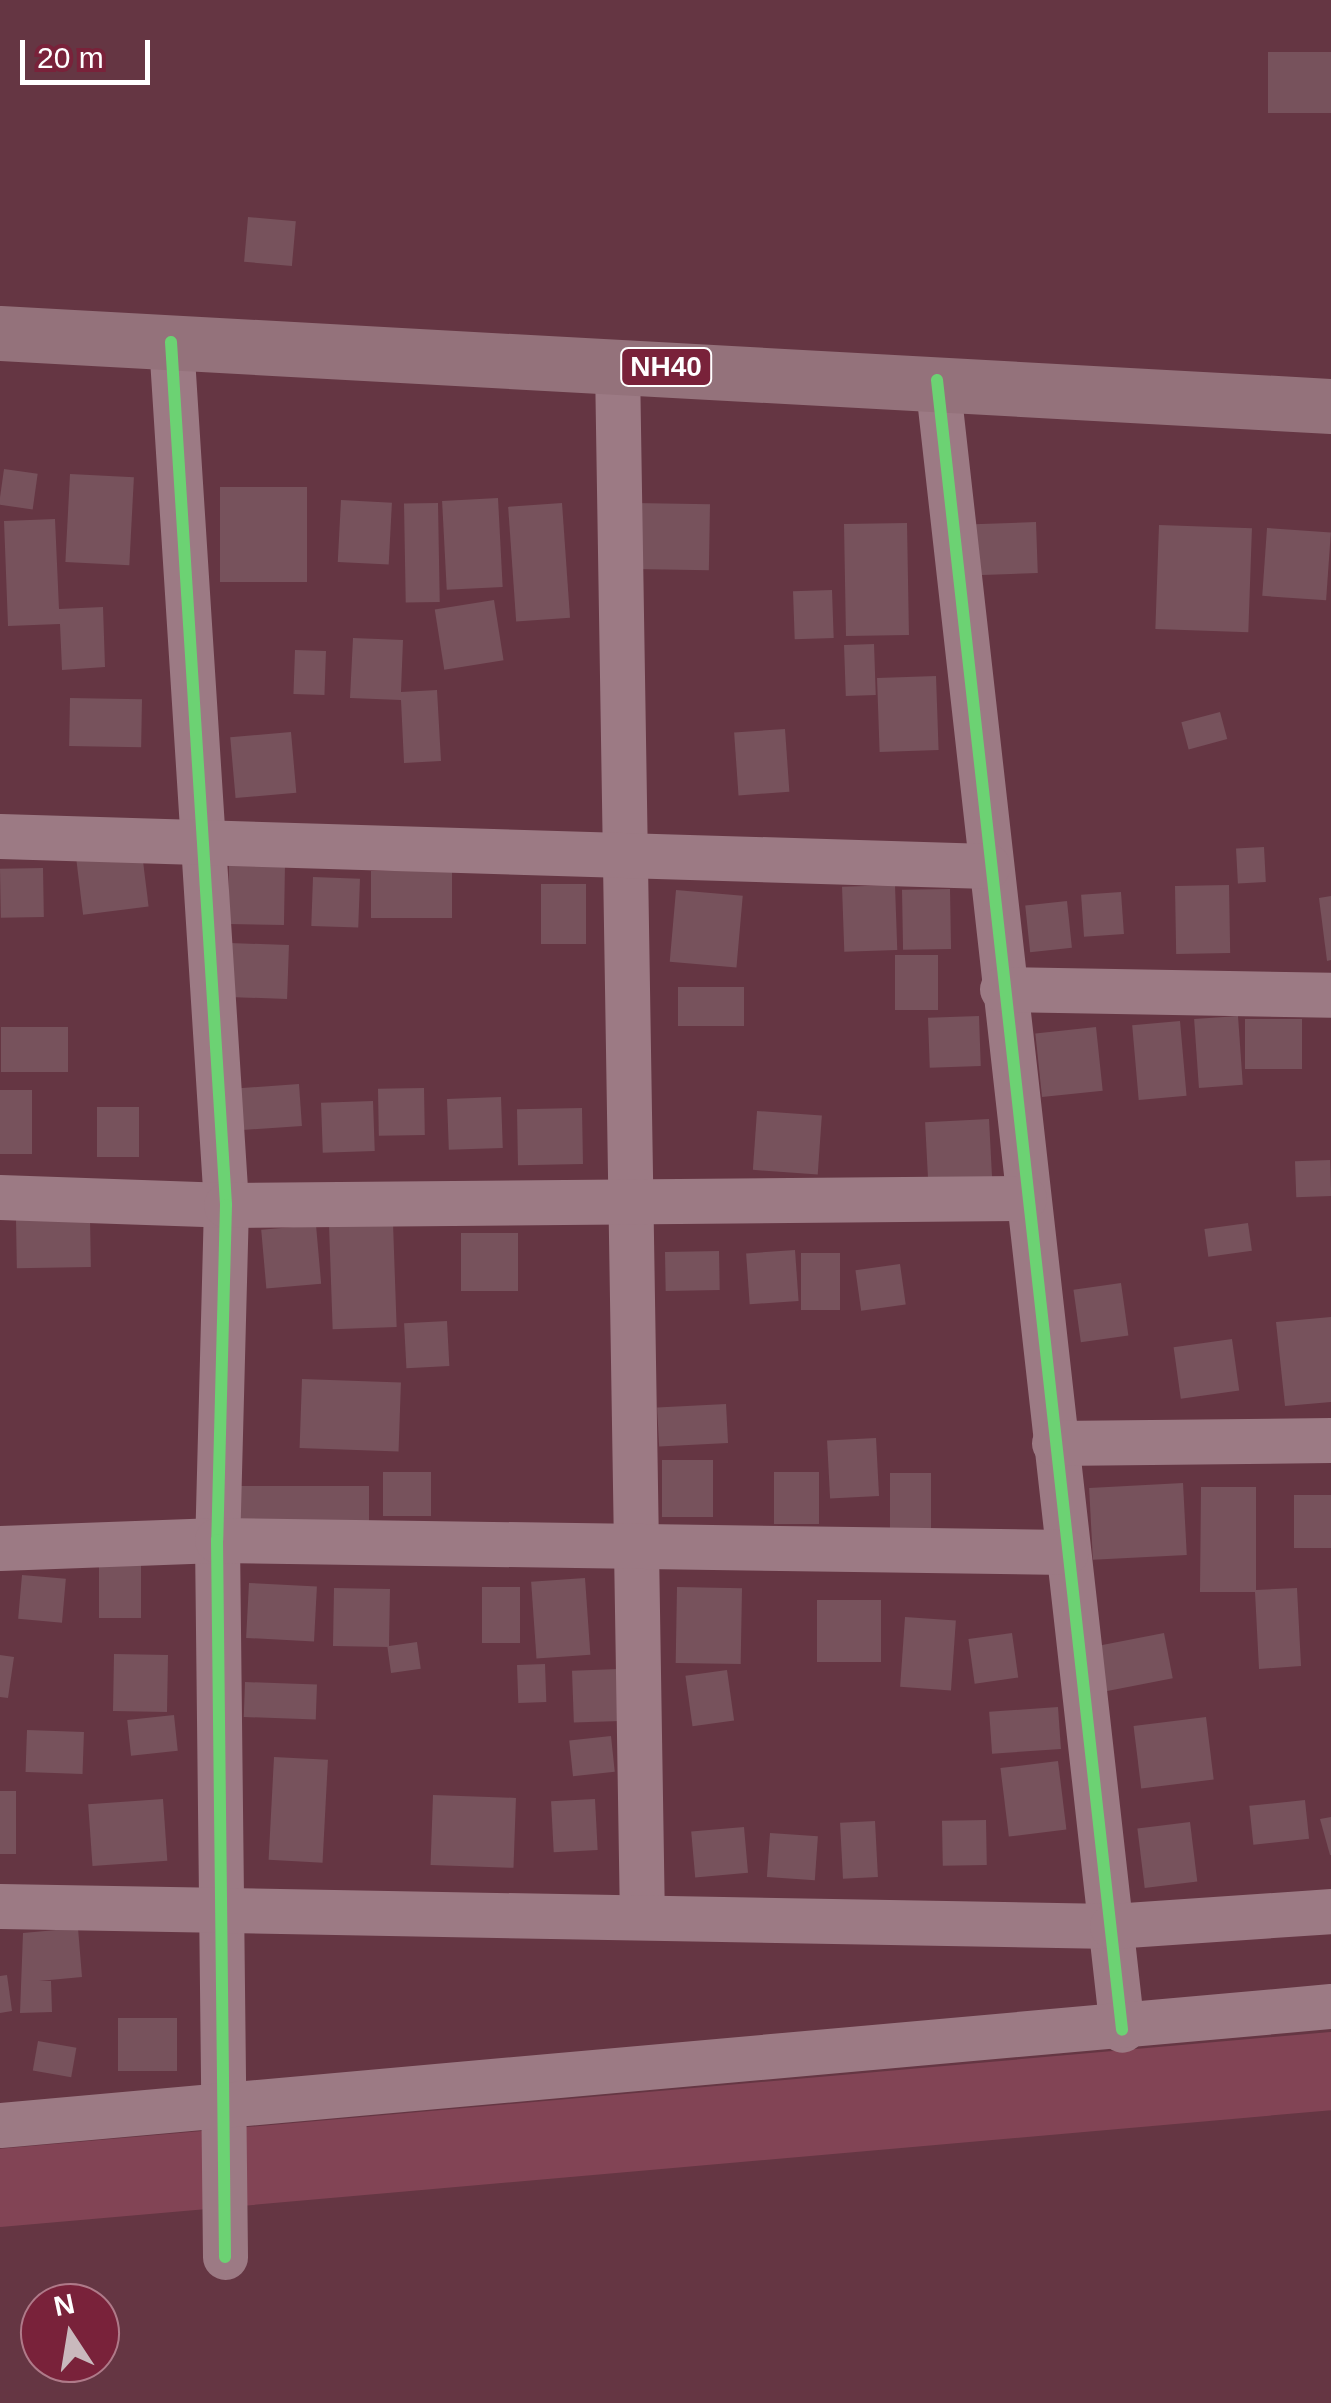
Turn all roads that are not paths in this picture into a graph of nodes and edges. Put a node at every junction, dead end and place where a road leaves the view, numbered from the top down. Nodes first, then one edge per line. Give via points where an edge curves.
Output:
1 (0, 333) edge
2 (171, 342) junction
3 (617, 365) junction
4 (937, 380) junction
5 (1331, 406) edge
6 (0, 836) edge
7 (208, 840) junction
8 (629, 854) junction
9 (988, 866) junction
10 (1002, 989) junction
11 (1331, 995) edge
12 (631, 1196) junction
13 (0, 1197) edge
14 (1024, 1198) junction
15 (226, 1205) junction
16 (1331, 1440) edge
17 (1054, 1443) junction
18 (217, 1540) junction
19 (636, 1544) junction
20 (0, 1548) edge
21 (1066, 1552) junction
22 (0, 1906) edge
23 (227, 1908) junction
24 (1331, 1911) edge
25 (642, 1918) junction
26 (1112, 1926) junction
27 (1331, 2006) edge
28 (1122, 2030) junction
29 (218, 2110) junction
30 (0, 2125) edge
31 (225, 2257) dead end

1 - 2 highway, NH40
2 - 3 highway, NH40
2 - 7 street
3 - 4 highway, NH40
3 - 8 street
4 - 5 highway, NH40
4 - 9 street
6 - 7 street
7 - 8 street
7 - 15 street
8 - 9 street
8 - 12 street
9 - 10 street
10 - 11 street
10 - 14 street
12 - 14 street
12 - 15 street
12 - 19 street
13 - 15 street
14 - 17 street
15 - 18 street
16 - 17 street
17 - 21 street
18 - 19 street
18 - 20 street
18 - 23 street
19 - 21 street
19 - 25 street
21 - 26 street
22 - 23 street
23 - 25 street
23 - 29 street
24 - 26 street
25 - 26 street
26 - 28 street
27 - 28 street
28 - 29 street
29 - 30 street
29 - 31 street

